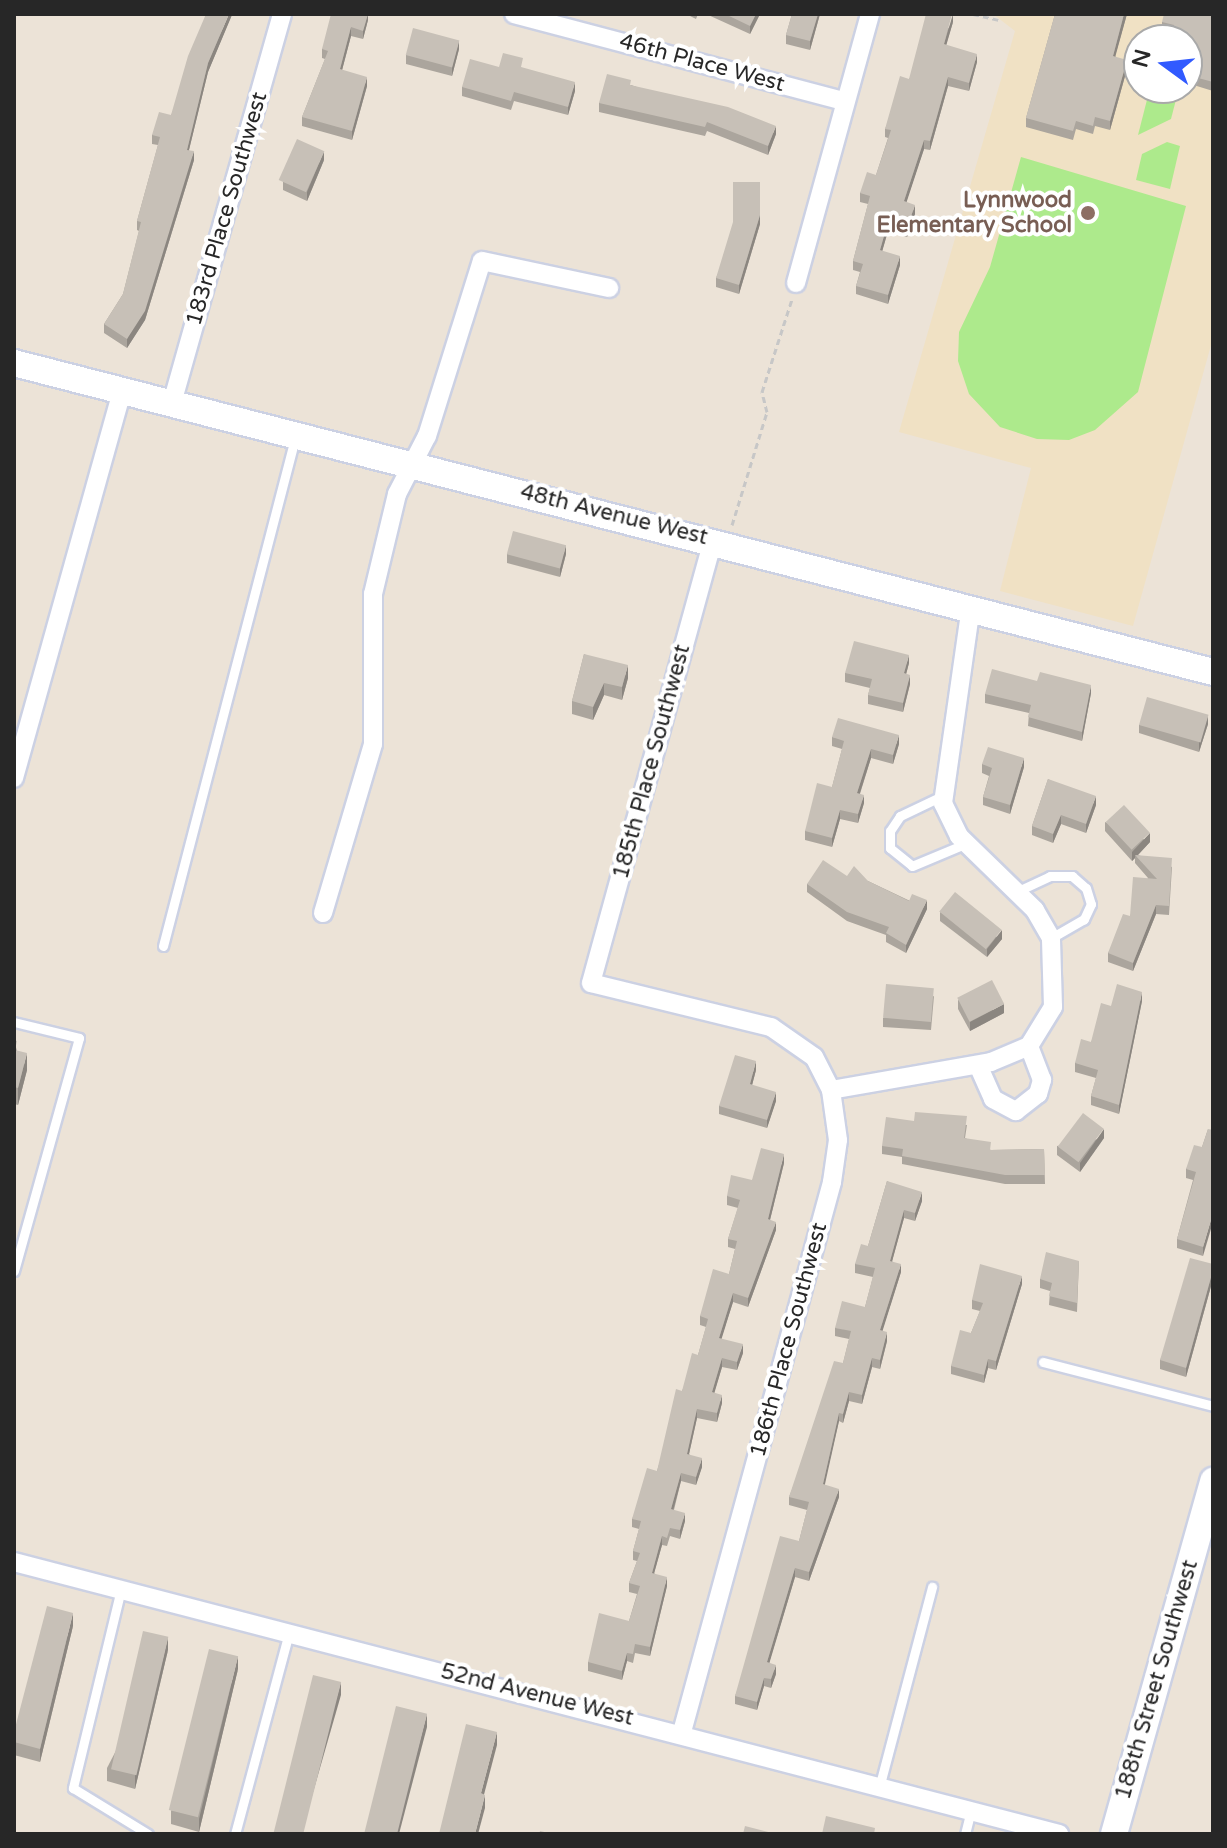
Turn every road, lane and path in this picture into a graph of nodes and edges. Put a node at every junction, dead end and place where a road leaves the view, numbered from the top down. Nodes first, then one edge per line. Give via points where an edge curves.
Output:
1 (282, 14) edge
2 (514, 14) edge
3 (870, 14) edge
4 (973, 14) edge
5 (998, 20) dead end
6 (843, 101) junction
7 (796, 283) joint
8 (609, 288) dead end
9 (14, 363) edge
10 (122, 391) junction
11 (172, 403) junction
12 (296, 432) junction
13 (412, 464) junction
14 (721, 542) junction
15 (971, 607) junction
16 (1213, 672) edge
17 (14, 778) edge
18 (944, 795) junction
19 (967, 843) junction
20 (1018, 891) junction
21 (323, 913) dead end
22 (1051, 938) junction
23 (163, 946) dead end
24 (14, 1022) edge
25 (1029, 1046) junction
26 (978, 1065) junction
27 (831, 1090) junction
28 (14, 1271) edge
29 (1043, 1362) dead end
30 (1213, 1406) edge
31 (1212, 1490) edge
32 (14, 1562) edge
33 (932, 1587) dead end
34 (121, 1589) junction
35 (289, 1632) junction
36 (682, 1732) junction
37 (880, 1784) junction
38 (971, 1810) junction
39 (148, 1834) edge
40 (235, 1834) edge
41 (965, 1834) edge
42 (1059, 1834) edge
43 (1114, 1834) edge

1 - 11 street, 183rd Place Southwest
2 - 6 street, 46th Place West
3 - 6 street
4 - 5 path
6 - 7 street
7 - 14 path via 762,392 767,412
8 - 13 street via 482,261 427,436
9 - 10 street, 48th Avenue West
10 - 11 street, 48th Avenue West
10 - 17 street
11 - 12 street, 48th Avenue West
12 - 13 street, 48th Avenue West
12 - 23 lane
13 - 14 street, 48th Avenue West
13 - 21 street via 397,494 373,594 373,744
14 - 15 street, 48th Avenue West
14 - 27 street, 185th Place Southwest via 591,983 771,1027 814,1057
15 - 16 street, 48th Avenue West
15 - 18 street
18 - 19 street via 950,823
18 - 19 lane via 900,816 890,831 890,848 912,866
19 - 20 street
20 - 22 street
20 - 22 lane via 1050,876 1072,876 1086,888 1091,904 1084,919
22 - 25 street via 1053,1007
24 - 28 lane via 79,1038
25 - 26 street
25 - 26 street via 1042,1080 1038,1094 1016,1111 993,1099
26 - 27 street
27 - 36 street, 186th Place Southwest via 838,1140 832,1182
29 - 30 lane
31 - 43 street, 188th Street Southwest
32 - 34 street, 52nd Avenue West
33 - 37 lane
34 - 35 street, 52nd Avenue West
34 - 39 lane via 73,1788
35 - 36 street, 52nd Avenue West
35 - 40 lane
36 - 37 street, 52nd Avenue West
37 - 38 street, 52nd Avenue West
38 - 41 lane
38 - 42 street, 52nd Avenue West

